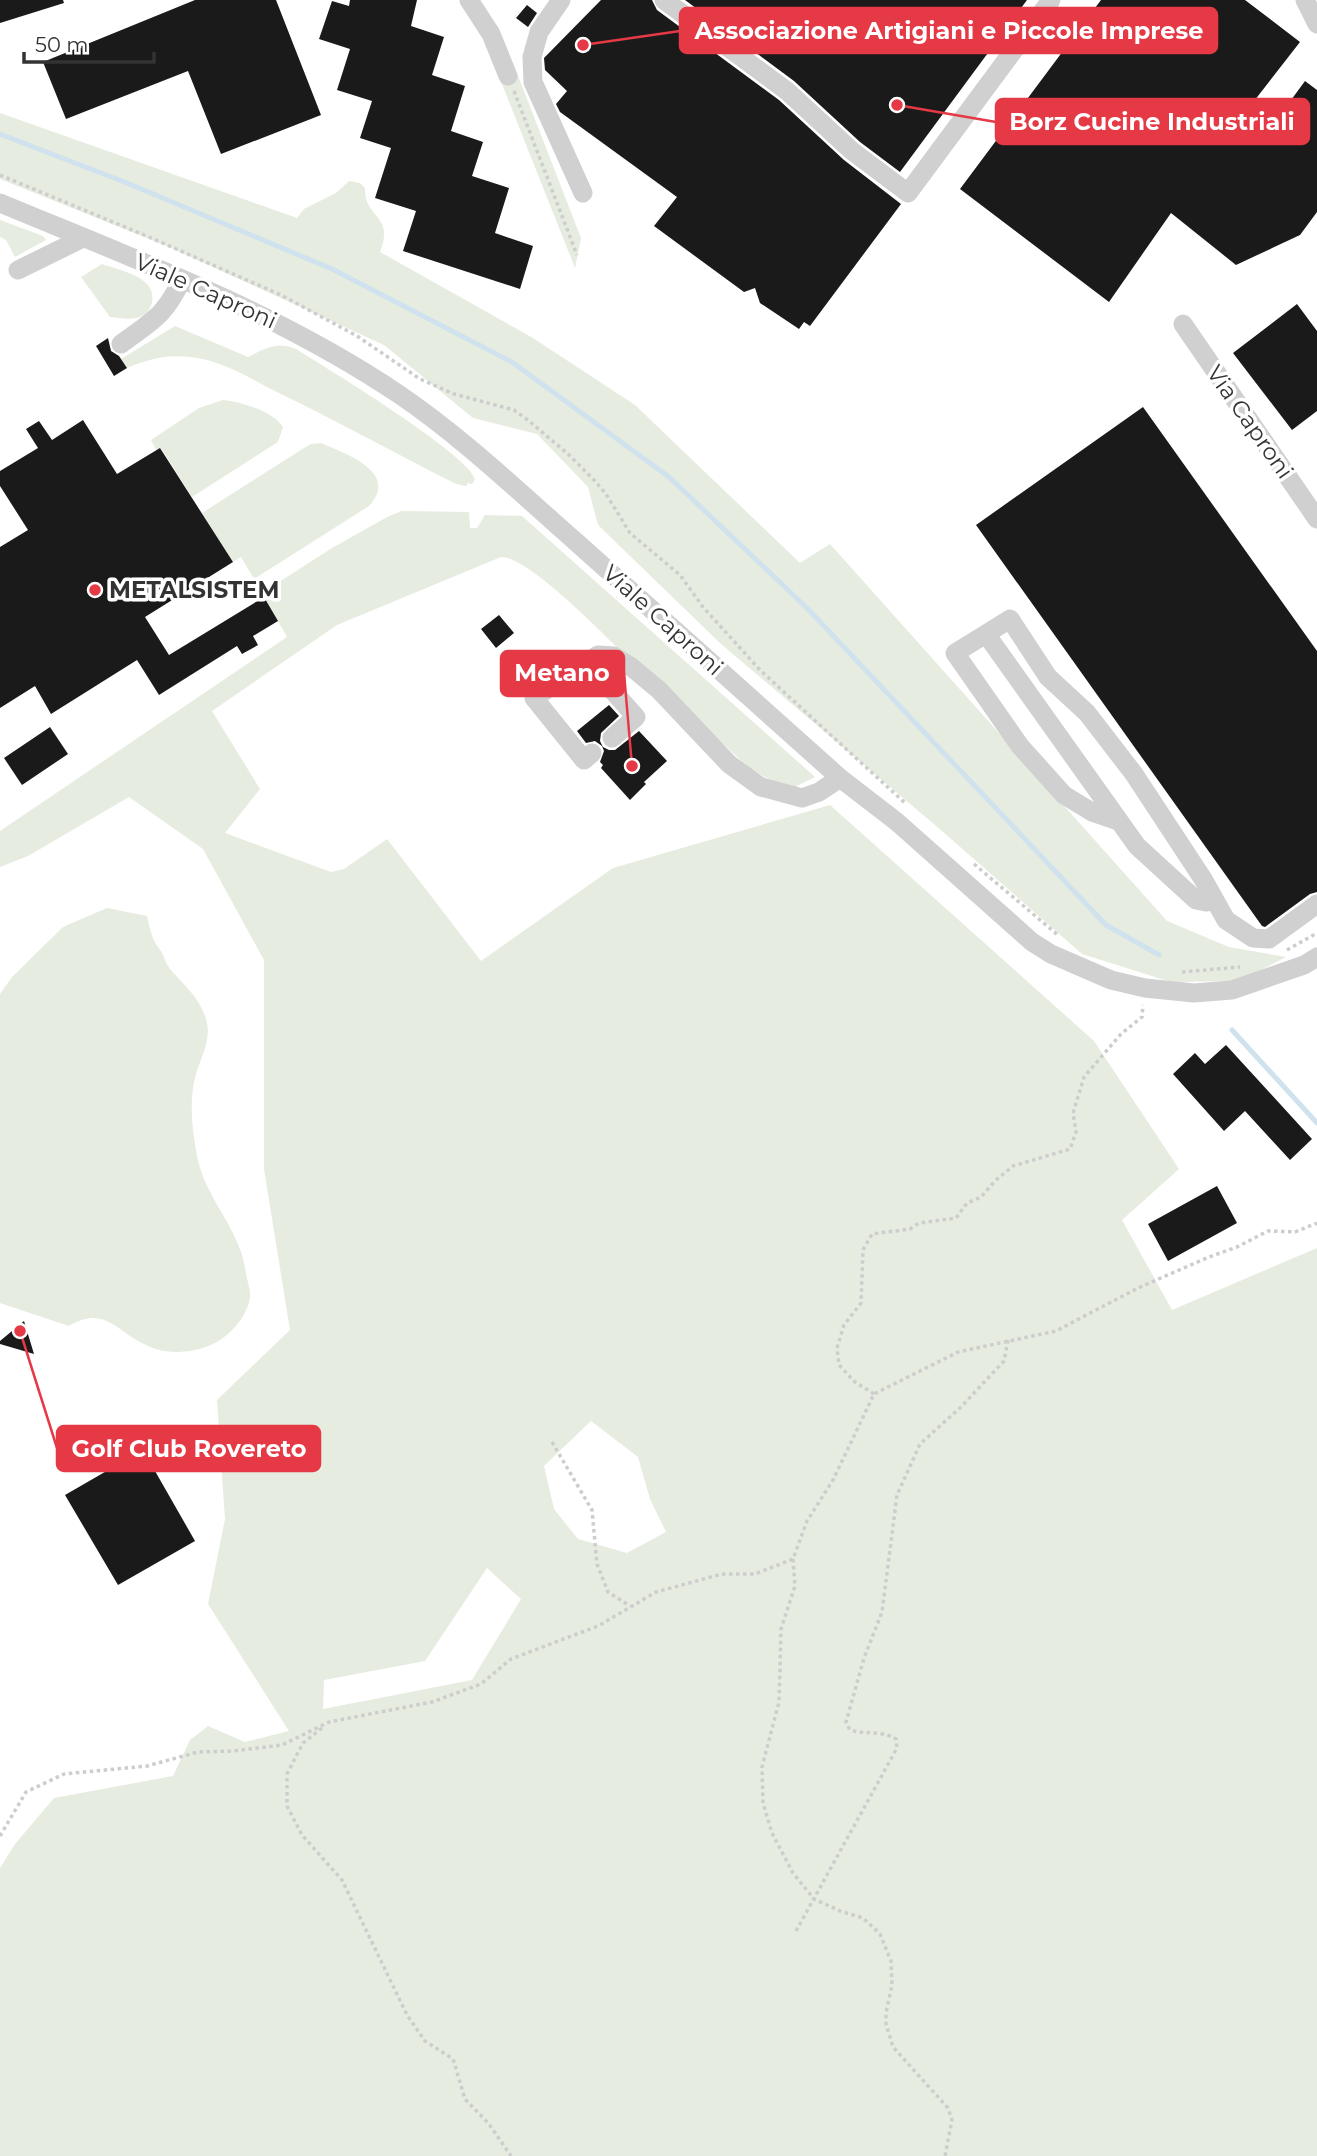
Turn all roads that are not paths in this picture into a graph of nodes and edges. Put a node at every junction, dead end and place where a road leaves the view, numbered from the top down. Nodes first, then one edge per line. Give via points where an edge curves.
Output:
1 (469, 0) edge
2 (561, 0) edge
3 (664, 0) edge
4 (1051, 0) edge
5 (1305, 0) edge
6 (1317, 24) edge
7 (508, 76) road end
8 (583, 193) dead end
9 (0, 203) edge
10 (83, 238) junction
11 (18, 270) dead end
12 (182, 279) junction
13 (1183, 324) dead end
14 (121, 344) dead end
15 (1317, 519) edge
16 (986, 634) junction
17 (587, 662) junction
18 (612, 738) dead end
19 (592, 753) dead end
20 (840, 778) junction
21 (1118, 821) junction
22 (1214, 899) junction
23 (1317, 904) edge
24 (1317, 957) edge

1 - 7 street via 491,34
2 - 8 street via 539,32 532,57 533,82
3 - 4 street via 788,90 852,152 908,193
5 - 6 street
9 - 10 street, Viale Caproni
10 - 11 street
10 - 12 street, Viale Caproni
12 - 14 street via 159,317
12 - 20 street, Viale Caproni via 331,351 444,427
13 - 15 street, Via Caproni
16 - 21 street
16 - 21 street via 955,653 1020,746 1064,795
16 - 22 street via 1010,619 1048,677 1087,713 1133,774
17 - 18 street via 636,717
17 - 19 street via 534,698 584,760
17 - 20 street via 606,655 630,666 729,764 761,788 802,798
20 - 24 street, Viale Caproni via 897,822 1032,942 1111,980 1194,993 1232,990
21 - 22 street via 1137,846 1196,900
22 - 23 street via 1226,920 1253,938 1269,939

